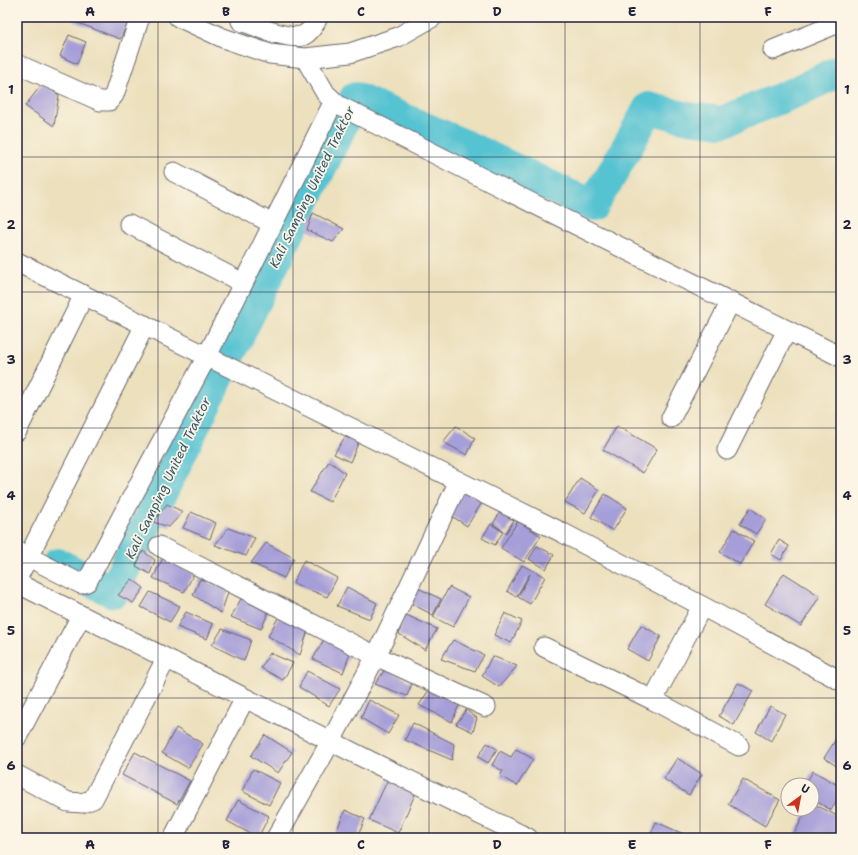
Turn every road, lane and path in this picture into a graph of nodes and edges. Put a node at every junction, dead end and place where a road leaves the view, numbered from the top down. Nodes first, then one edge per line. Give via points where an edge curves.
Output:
1 (140, 17) edge
2 (178, 17) edge
3 (318, 17) edge
4 (433, 17) edge
5 (242, 19) edge
6 (841, 22) edge
7 (223, 38) junction
8 (773, 50) dead end
9 (305, 58) junction
10 (17, 64) edge
11 (342, 106) junction
12 (174, 172) dead end
13 (129, 224) dead end
14 (272, 224) junction
15 (17, 262) edge
16 (243, 283) junction
17 (84, 295) junction
18 (731, 302) junction
19 (144, 325) junction
20 (787, 330) junction
21 (841, 357) edge
22 (216, 361) junction
23 (671, 418) dead end
24 (17, 431) edge
25 (727, 450) dead end
26 (459, 481) junction
27 (159, 546) dead end
28 (21, 568) edge
29 (702, 606) junction
30 (81, 616) junction
31 (544, 647) dead end
32 (376, 656) junction
33 (166, 659) junction
34 (841, 681) edge
35 (245, 698) junction
36 (653, 700) junction
37 (486, 707) dead end
38 (17, 737) edge
39 (331, 741) junction
40 (739, 746) dead end
41 (17, 775) edge
42 (173, 838) edge
43 (276, 838) edge
44 (528, 838) edge

1 - 10 street via 114,94 109,101 100,101
2 - 7 street
3 - 5 street via 313,27 302,36 285,36
4 - 9 street via 398,38 350,53
5 - 7 street
6 - 8 street
7 - 9 street via 270,54
9 - 11 street via 326,94
11 - 14 street
11 - 18 street
12 - 14 street
13 - 16 street
14 - 16 street
15 - 17 street
16 - 22 street
17 - 19 street
17 - 24 street
18 - 20 street
18 - 23 street
19 - 22 street
19 - 28 street
20 - 21 street
20 - 25 street
22 - 26 street
22 - 28 street via 87,582 81,584
26 - 29 street
26 - 32 street
27 - 32 street
28 - 30 street
29 - 34 street
29 - 36 street
30 - 33 street
30 - 38 street
31 - 36 street
32 - 37 street
32 - 39 street
33 - 35 street
33 - 41 street via 93,799 82,803 68,802
35 - 39 street
35 - 42 street
36 - 40 street
39 - 43 street
39 - 44 street

